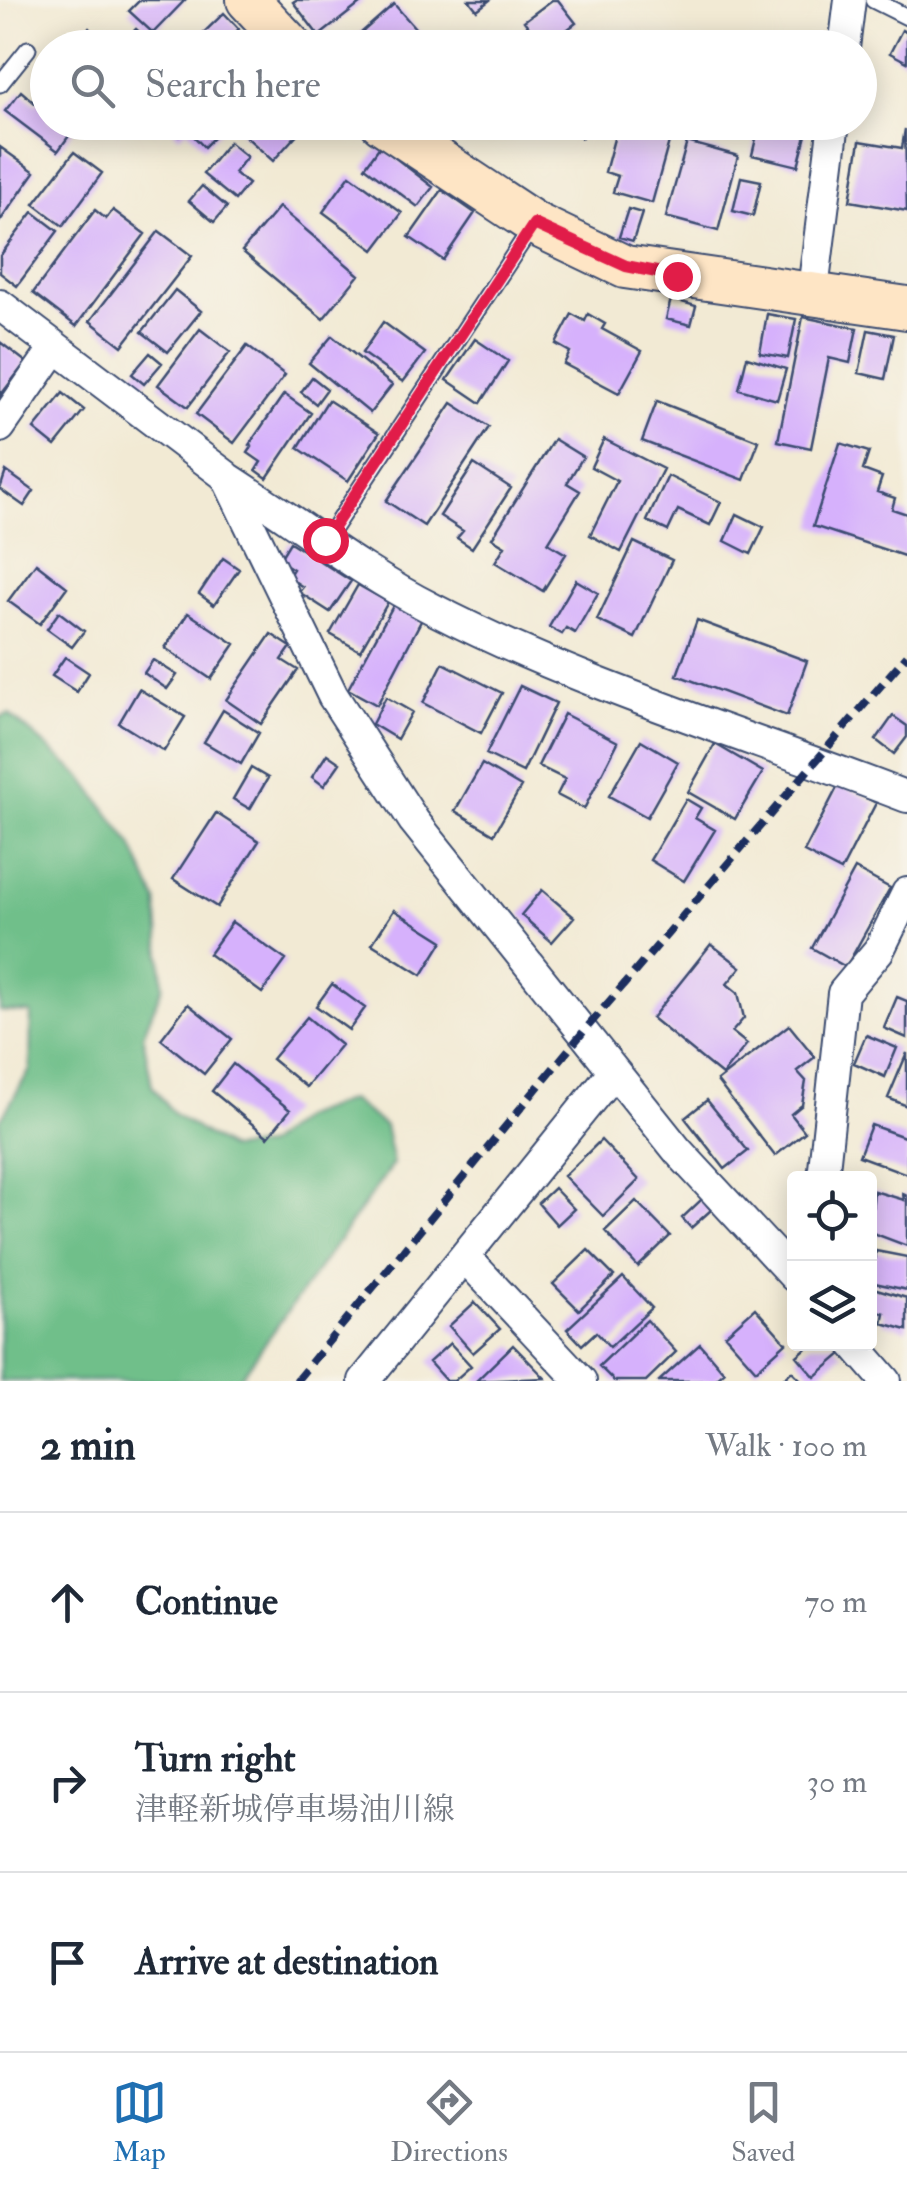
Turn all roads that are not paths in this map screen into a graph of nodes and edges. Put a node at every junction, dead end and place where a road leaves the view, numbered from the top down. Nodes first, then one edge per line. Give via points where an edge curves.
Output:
1 (248, 0) edge
2 (850, 0) edge
3 (872, 0) edge
4 (907, 17) edge
5 (276, 30) edge
6 (846, 30) edge
7 (28, 49) dead end
8 (0, 84) edge
9 (408, 140) edge
10 (832, 140) edge
11 (534, 224) junction
12 (812, 298) junction
13 (0, 305) edge
14 (907, 308) edge
15 (55, 348) junction
16 (0, 427) edge
17 (226, 476) junction
18 (325, 540) junction
19 (907, 796) edge
20 (907, 893) edge
21 (614, 1071) junction
22 (824, 1171) edge
23 (465, 1257) junction
24 (787, 1268) edge
25 (860, 1351) edge
26 (364, 1381) edge
27 (580, 1381) edge
28 (886, 1381) edge

1 - 5 main road
2 - 6 street
3 - 4 lane
7 - 8 lane
9 - 11 main road
10 - 12 street
11 - 12 main road via 626,266
11 - 18 lane
12 - 14 main road
13 - 15 street
15 - 16 street
15 - 17 street
17 - 18 street
17 - 21 street via 333,696 414,821
18 - 19 street via 432,609 646,701
20 - 22 street via 879,950 842,994
21 - 23 street
21 - 24 street
23 - 26 street
23 - 27 street
25 - 28 street

